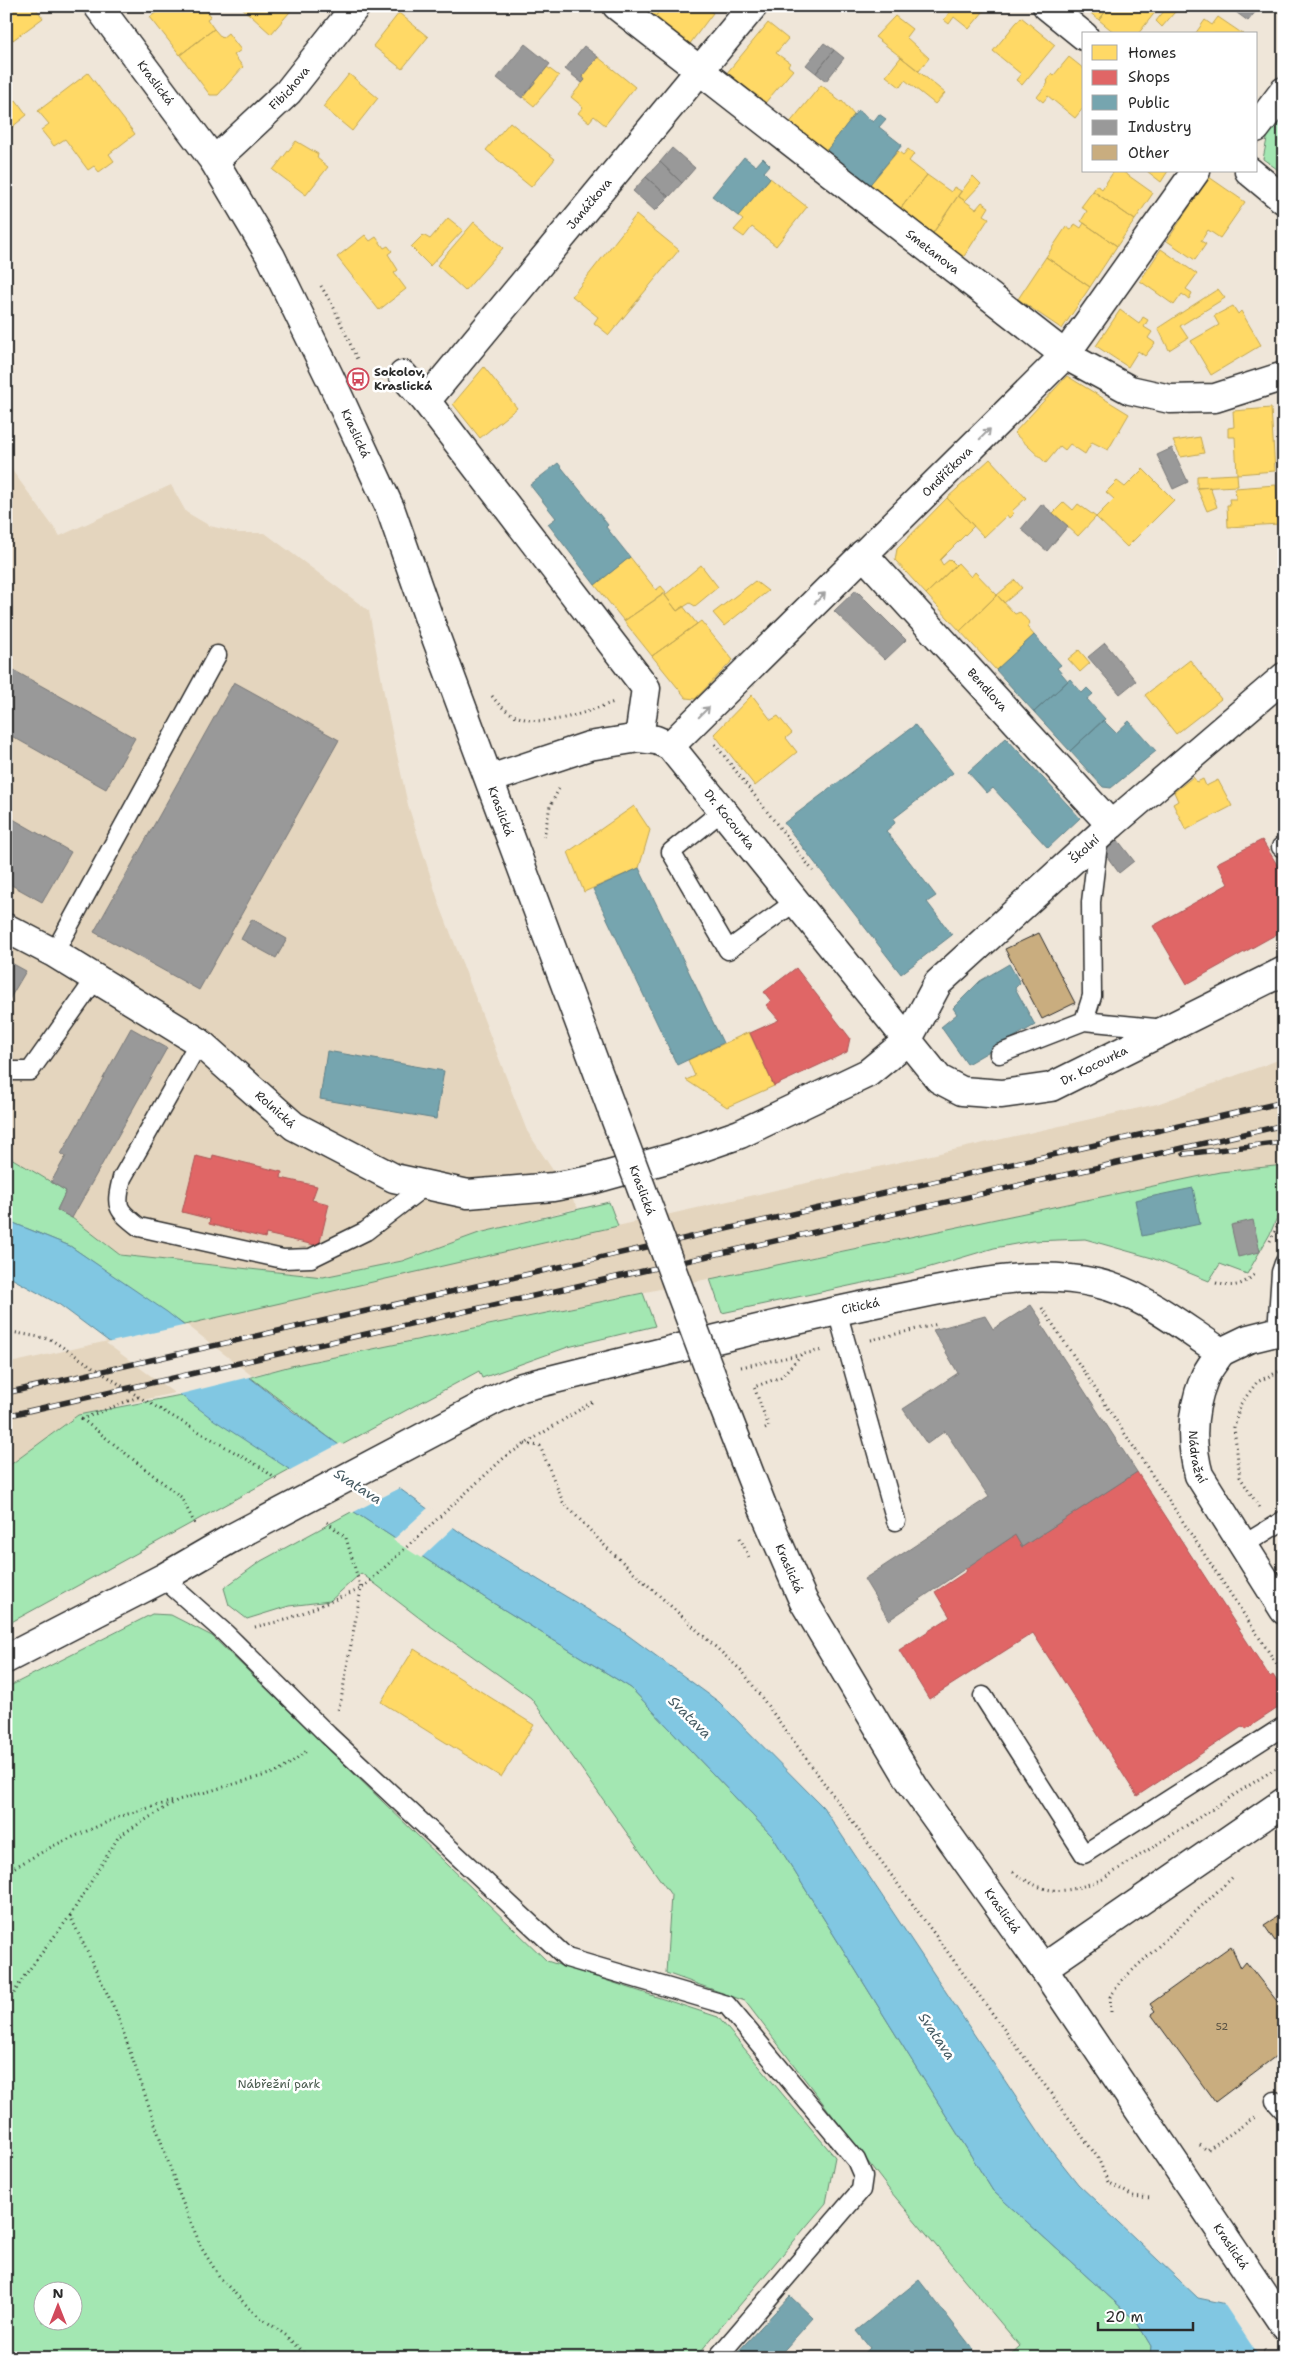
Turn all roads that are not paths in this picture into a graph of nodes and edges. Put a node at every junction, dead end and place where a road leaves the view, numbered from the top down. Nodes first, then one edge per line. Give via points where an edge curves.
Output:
1 (98, 6) edge
2 (356, 6) edge
3 (617, 6) edge
4 (753, 6) edge
5 (1047, 6) edge
6 (1082, 34) edge
7 (700, 71) junction
8 (1284, 91) edge
9 (1258, 125) edge
10 (214, 161) junction
11 (1195, 172) edge
12 (1250, 172) edge
13 (1284, 200) edge
14 (1065, 355) junction
15 (403, 374) dead end
16 (1284, 376) edge
17 (426, 400) junction
18 (863, 554) junction
19 (218, 655) dead end
20 (1284, 677) edge
21 (639, 738) junction
22 (670, 746) junction
23 (490, 779) junction
24 (722, 811) junction
25 (1105, 831) junction
26 (795, 902) junction
27 (6, 928) edge
28 (54, 953) junction
29 (1284, 971) edge
30 (96, 978) junction
31 (1084, 1021) junction
32 (1168, 1029) junction
33 (907, 1041) junction
34 (199, 1042) junction
35 (999, 1054) dead end
36 (6, 1071) edge
37 (426, 1185) junction
38 (1282, 1268) edge
39 (837, 1310) junction
40 (1280, 1331) edge
41 (1221, 1352) junction
42 (896, 1520) dead end
43 (1278, 1523) edge
44 (1243, 1546) junction
45 (163, 1578) junction
46 (1284, 1610) edge
47 (6, 1659) edge
48 (983, 1696) dead end
49 (1284, 1726) edge
50 (1284, 1802) edge
51 (1043, 1968) junction
52 (1284, 2325) edge
53 (716, 2358) edge

1 - 10 street, Kraslická
2 - 10 street, Fibichova via 288,92
3 - 7 street, Smetanova
4 - 7 street, Janáčkova
5 - 6 street
7 - 14 street, Smetanova
7 - 17 street, Janáčkova
8 - 9 street
10 - 23 street, Kraslická via 271,257 390,508
11 - 14 street, Ondříčkova
12 - 13 street
14 - 16 street, Smetanova via 1130,390 1170,400 1215,398
18 -> 14 street, Ondříčkova
15 - 17 street
17 - 21 street via 646,688
22 -> 18 street, Ondříčkova
18 - 25 street, Bendlova
19 - 28 lane
20 - 25 street, Školní
21 - 22 street
21 - 23 street via 589,746
22 - 24 street, Dr. Kocourka
23 - 51 street, Kraslická, bridge via 715,1385 803,1600 914,1787
24 - 26 street, Dr. Kocourka
24 - 26 lane via 671,852 728,950
25 - 31 lane via 1091,902 1092,996
25 - 33 street, Školní via 938,983
26 - 33 street, Dr. Kocourka
27 - 28 street, Rolnická
28 - 30 street, Rolnická
29 - 32 street, Dr. Kocourka
30 - 34 street, Rolnická
30 - 36 lane via 30,1071
31 - 32 lane
31 - 35 lane
32 - 33 street, Dr. Kocourka via 1051,1087 1002,1094 962,1091 939,1079
33 - 37 street, Rolnická via 868,1073 740,1134 674,1157 553,1187 468,1194
34 - 37 street, Rolnická via 294,1126 394,1178
34 - 37 lane via 122,1178 116,1200 123,1214 139,1227 283,1259 311,1258 366,1231
38 - 40 lane
39 - 41 street, Citická via 1015,1278 1054,1277 1096,1283 1129,1293
39 - 42 lane
39 - 45 street, Citická, bridge via 522,1387 220,1544
40 - 41 street via 1248,1339
41 - 44 street, Nádražní via 1204,1377 1196,1404 1192,1429 1194,1457 1199,1476
43 - 44 lane
44 - 46 street, Nádražní
45 - 47 street, Citická
45 - 53 lane via 567,1958 727,2005 856,2160 863,2176 861,2190
48 - 49 lane via 1084,1854
50 - 51 street
51 - 52 street, Kraslická

